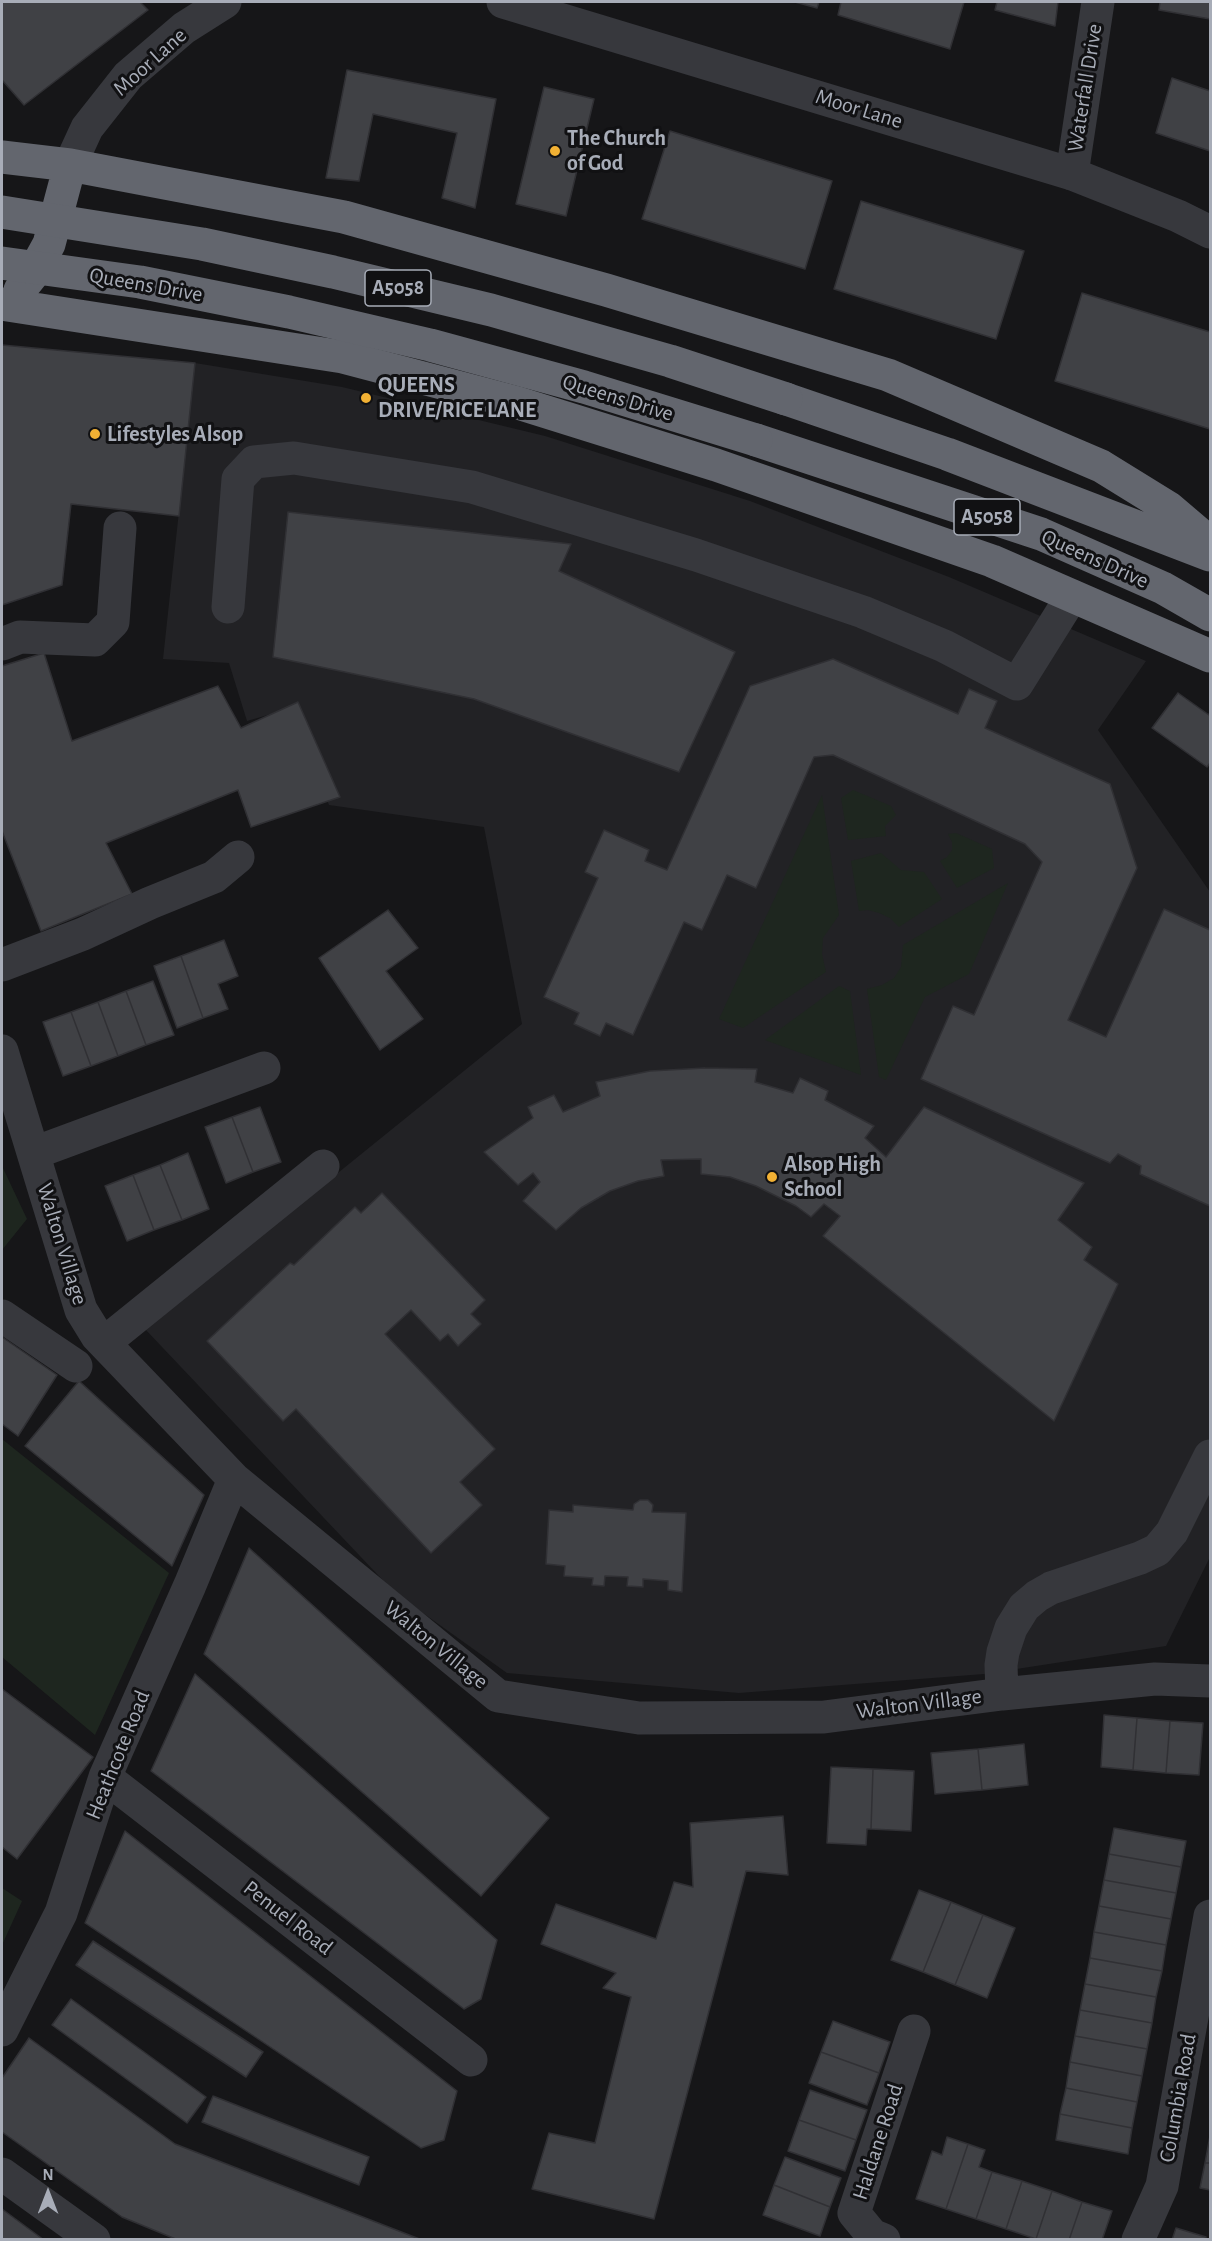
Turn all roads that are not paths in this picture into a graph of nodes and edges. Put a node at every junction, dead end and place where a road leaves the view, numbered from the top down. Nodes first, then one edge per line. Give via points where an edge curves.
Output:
1 (225, 2) edge
2 (503, 2) edge
3 (1098, 2) edge
4 (2, 157) edge
5 (70, 165) junction
6 (1072, 174) junction
7 (2, 212) edge
8 (1210, 232) edge
9 (2, 263) edge
10 (5, 304) edge
11 (120, 528) dead end
12 (1210, 543) edge
13 (1210, 555) edge
14 (1072, 596) junction
15 (228, 607) dead end
16 (1210, 615) edge
17 (2, 644) edge
18 (1210, 656) edge
19 (238, 857) dead end
20 (2, 965) edge
21 (2, 1051) edge
22 (264, 1068) dead end
23 (34, 1153) junction
24 (323, 1167) dead end
25 (2, 1316) edge
26 (104, 1343) junction
27 (76, 1366) dead end
28 (1210, 1456) edge
29 (234, 1479) junction
30 (1210, 1681) edge
31 (1002, 1694) junction
32 (105, 1776) junction
33 (1210, 1916) edge
34 (2, 2028) edge
35 (914, 2031) dead end
36 (471, 2060) dead end
37 (2, 2174) edge
38 (94, 2240) edge
39 (884, 2240) edge
40 (1138, 2240) edge

1 - 5 street, Moor Lane via 184,28 128,76 87,128
2 - 6 street, Moor Lane
3 - 6 street, Waterfall Drive
4 - 5 highway
5 - 10 highway via 49,244 32,275
5 - 12 highway via 344,217 888,375 1101,466 1169,508
6 - 8 street, Moor Lane
7 - 13 highway, Queens Drive / A5058, bridge via 202,244 333,272 670,360 947,454
9 - 16 highway, Queens Drive / A5058, bridge via 140,282 289,312 584,387 1041,534 1163,588
10 - 14 highway via 343,357 507,400 716,465 992,561
11 - 17 street via 113,622 95,640 20,637
14 - 15 street via 1017,684 944,646 863,612 696,555 472,487 294,458 254,462 238,479
14 - 18 highway
19 - 20 street via 214,878
21 - 23 street, Walton Village
22 - 23 street
23 - 26 street, Walton Village via 81,1310
24 - 26 street
25 - 27 street
26 - 29 street, Walton Village
28 - 31 street via 1172,1532 1157,1550 1051,1588 1024,1607 1003,1652
29 - 31 street, Walton Village via 498,1696 639,1718 824,1717
29 - 32 street, Heathcote Road
30 - 31 street, Walton Village via 1155,1679
32 - 34 street, Heathcote Road via 61,1912
32 - 36 street, Penuel Road
33 - 40 street, Columbia Road via 1162,2186
35 - 39 street, Haldane Road via 854,2213 872,2235
37 - 38 street

